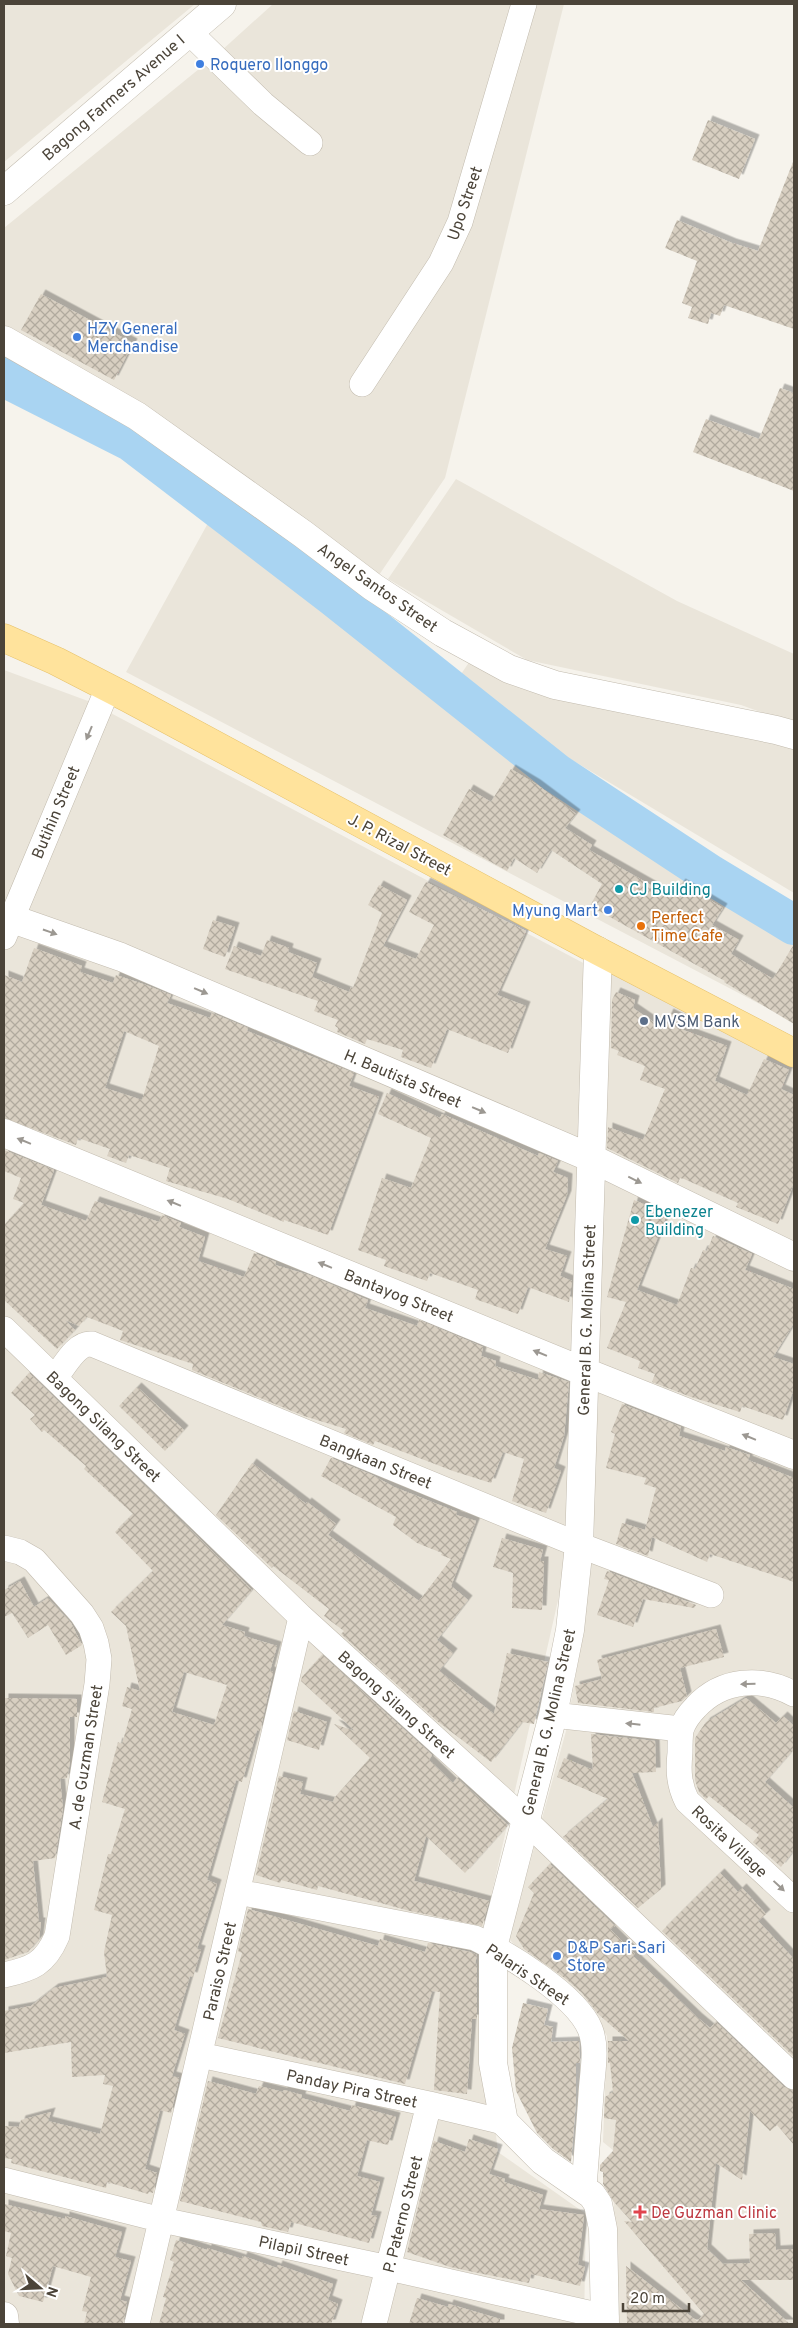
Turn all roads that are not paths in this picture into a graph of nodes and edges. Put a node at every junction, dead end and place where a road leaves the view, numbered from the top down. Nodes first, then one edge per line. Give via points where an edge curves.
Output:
1 (222, 4) edge
2 (524, 4) edge
3 (189, 32) junction
4 (310, 143) dead end
5 (4, 191) edge
6 (4, 340) edge
7 (362, 384) dead end
8 (4, 638) edge
9 (108, 688) junction
10 (794, 736) edge
11 (6, 924) edge
12 (598, 951) junction
13 (794, 1053) edge
14 (4, 1133) edge
15 (591, 1158) junction
16 (794, 1257) edge
17 (4, 1329) edge
18 (585, 1372) junction
19 (55, 1378) junction
20 (794, 1455) edge
21 (579, 1545) junction
22 (4, 1548) edge
23 (711, 1595) dead end
24 (301, 1617) junction
25 (794, 1694) edge
26 (553, 1715) junction
27 (682, 1729) junction
28 (526, 1821) junction
29 (238, 1892) junction
30 (794, 1900) edge
31 (493, 1947) junction
32 (4, 1975) edge
33 (200, 2055) junction
34 (794, 2077) edge
35 (429, 2104) junction
36 (504, 2122) junction
37 (4, 2180) edge
38 (584, 2189) junction
39 (162, 2220) junction
40 (389, 2268) junction
41 (4, 2316) edge
42 (605, 2321) edge
43 (5, 2324) edge
44 (137, 2324) edge
45 (374, 2324) edge

1 - 3 street, Bagong Farmers Avenue I
2 - 7 street, Upo Street via 454,236 441,262
3 - 4 street via 256,98
3 - 5 street, Bagong Farmers Avenue I
6 - 10 street, Angel Santos Street via 137,416 373,587 443,633 509,669 555,684
8 - 9 main road, J. P. Rizal Street
9 -> 11 street, Butihin Street
9 - 12 main road, J. P. Rizal Street
11 -> 15 street, H. Bautista Street via 121,957
12 - 13 main road, J. P. Rizal Street
12 - 15 street, General B. G. Molina Street
18 -> 14 street, Bantayog Street
15 -> 16 street, H. Bautista Street
15 - 18 street, General B. G. Molina Street
17 - 19 street, Bagong Silang Street
20 -> 18 street, Bantayog Street
18 - 21 street, General B. G. Molina Street
19 - 21 street, Bangkaan Street via 79,1347 85,1343 92,1344
19 - 24 street, Bagong Silang Street
21 - 23 street, Bangkaan Street
21 - 26 street, General B. G. Molina Street via 566,1657
22 - 32 street, A. de Guzman Street via 34,1560 82,1614 91,1628 99,1659 57,1936 48,1955 38,1964
24 - 28 street, Bagong Silang Street
24 - 29 street, Paraiso Street
25 -> 27 street, Rosita Village via 780,1687 761,1684 730,1684 703,1699 690,1713
27 -> 26 street
26 - 28 street, General B. G. Molina Street
27 -> 30 street, Rosita Village via 678,1770 680,1787 687,1801
28 - 31 street, General B. G. Molina Street
28 - 34 street, Bagong Silang Street
29 - 31 street, Palaris Street via 474,1938
29 - 33 street, Paraiso Street
31 - 36 street, General B. G. Molina Street via 493,2063
31 - 38 street, Palaris Street via 569,1999 582,2013 591,2031 594,2057
33 - 35 street, Panday Pira Street
33 - 39 street, Paraiso Street
35 - 36 street, Panday Pira Street
35 - 40 street, P. Paterno Street
36 - 38 street via 542,2161
37 - 39 street, Pilapil Street
38 - 42 street via 598,2204 602,2217
39 - 40 street, Pilapil Street
39 - 44 street, Paraiso Street
40 - 42 street, Pilapil Street
40 - 45 street, P. Paterno Street
41 - 43 street

